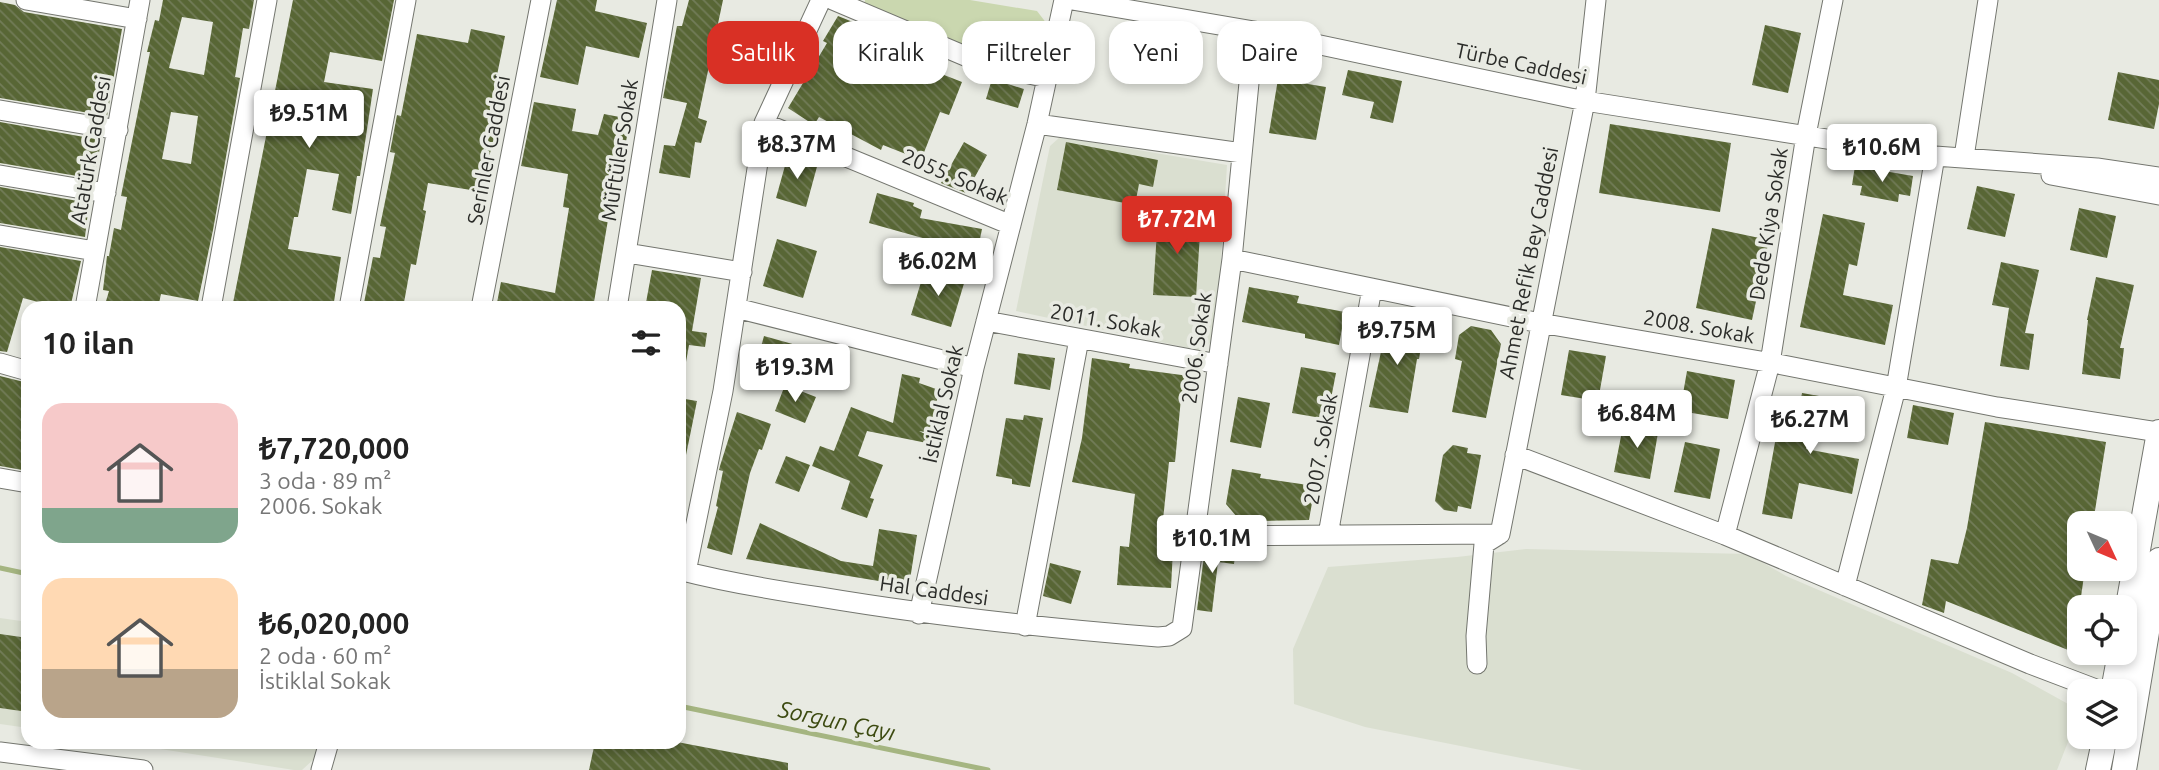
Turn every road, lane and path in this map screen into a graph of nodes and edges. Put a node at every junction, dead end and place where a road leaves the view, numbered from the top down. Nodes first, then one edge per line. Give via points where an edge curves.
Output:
1 (26, 0) edge
2 (267, 0) edge
3 (407, 0) edge
4 (541, 0) edge
5 (667, 0) edge
6 (821, 0) edge
7 (833, 0) edge
8 (1064, 0) edge
9 (1072, 0) edge
10 (1596, 0) edge
11 (1833, 0) edge
12 (1989, 0) edge
13 (138, 9) edge
14 (1059, 21) edge
15 (1217, 25) edge
16 (1322, 46) edge
17 (962, 55) edge
18 (1046, 84) edge
19 (1249, 84) edge
20 (1585, 101) junction
21 (0, 110) edge
22 (764, 122) junction
23 (1037, 124) junction
24 (118, 130) junction
25 (1806, 135) junction
26 (1242, 153) junction
27 (1936, 156) junction
28 (1964, 157) junction
29 (2159, 160) edge
30 (2129, 173) junction
31 (0, 175) edge
32 (2159, 177) edge
33 (2111, 186) junction
34 (106, 193) junction
35 (2159, 195) edge
36 (2159, 212) edge
37 (1011, 225) junction
38 (0, 235) edge
39 (95, 251) junction
40 (627, 253) junction
41 (1232, 259) junction
42 (742, 272) junction
43 (1372, 288) junction
44 (86, 301) edge
45 (212, 301) edge
46 (350, 301) edge
47 (482, 301) edge
48 (618, 301) edge
49 (736, 308) junction
50 (986, 321) junction
51 (1540, 323) junction
52 (1079, 339) junction
53 (0, 363) edge
54 (1770, 363) junction
55 (1218, 364) junction
56 (974, 368) junction
57 (21, 370) edge
58 (1896, 387) junction
59 (2159, 432) edge
60 (1515, 455) junction
61 (0, 478) edge
62 (21, 482) edge
63 (1500, 534) junction
64 (1725, 535) junction
65 (1194, 536) junction
66 (1328, 536) junction
67 (686, 559) edge
68 (686, 572) edge
69 (2157, 582) edge
70 (1845, 586) junction
71 (2130, 595) edge
72 (919, 614) junction
73 (1025, 626) junction
74 (1182, 628) joint
75 (1477, 664) dead end
76 (2072, 679) edge
77 (327, 749) edge
78 (2102, 749) edge
79 (0, 752) edge
80 (144, 770) edge
81 (320, 770) edge
82 (2098, 770) edge
83 (2124, 770) edge

1 - 13 street
2 - 45 street
3 - 46 street
4 - 47 street, Serinler Caddesi
5 - 40 street, Müftüler Sokak
6 - 22 street
7 - 17 street
8 - 14 street, İstiklal Sokak
9 - 15 street, Türbe Caddesi
10 - 20 street, Ahmet Refik Bey Caddesi
11 - 25 street, Dede Kiya Sokak
12 - 28 street
13 - 24 street, Atatürk Caddesi
16 - 20 street, Türbe Caddesi
18 - 23 street, İstiklal Sokak
19 - 26 street, 2006. Sokak
20 - 25 street, Türbe Caddesi
20 - 51 street, Ahmet Refik Bey Caddesi
21 - 24 street
22 - 37 street, 2055. Sokak
22 - 42 street
23 - 26 street
23 - 37 street, İstiklal Sokak
24 - 34 street, Atatürk Caddesi
25 - 27 street, Türbe Caddesi
25 - 54 street, Dede Kiya Sokak
26 - 41 street, 2006. Sokak
27 - 28 street, Türbe Caddesi
27 - 58 street
28 - 30 street, Türbe Caddesi
28 - 33 street, Türbe Caddesi
29 - 30 street
30 - 32 street, Türbe Caddesi
31 - 34 street
33 - 35 street, Türbe Caddesi
33 - 36 street via 2154,205
34 - 39 street, Atatürk Caddesi
37 - 50 street, İstiklal Sokak
38 - 39 street
39 - 44 street, Atatürk Caddesi
40 - 42 street
40 - 48 street, Müftüler Sokak
41 - 43 street, 2008. Sokak
41 - 55 street, 2006. Sokak
42 - 49 street
43 - 51 street, 2008. Sokak
43 - 66 street, 2007. Sokak
49 - 56 street
49 - 67 street via 709,467
50 - 52 street, 2011. Sokak
50 - 56 street, İstiklal Sokak
51 - 54 street, 2008. Sokak
51 - 60 street, Ahmet Refik Bey Caddesi
52 - 55 street, 2011. Sokak
52 - 73 street
53 - 57 street
54 - 58 street, 2008. Sokak
54 - 64 street, Dede Kiya Sokak
55 - 65 street, 2006. Sokak
56 - 72 street, İstiklal Sokak
58 - 59 street, 2008. Sokak
58 - 70 street
59 - 71 main road
60 - 63 street, Ahmet Refik Bey Caddesi
60 - 64 street
61 - 62 street
63 - 66 street
63 - 75 street via 1484,544
64 - 70 street
65 - 66 street
65 - 74 street, 2006. Sokak
68 - 72 street, Hal Caddesi
69 - 83 main road
70 - 76 street
72 - 73 street, Hal Caddesi
73 - 74 street, Hal Caddesi via 1158,637
77 - 81 street
78 - 82 main road
79 - 80 street

